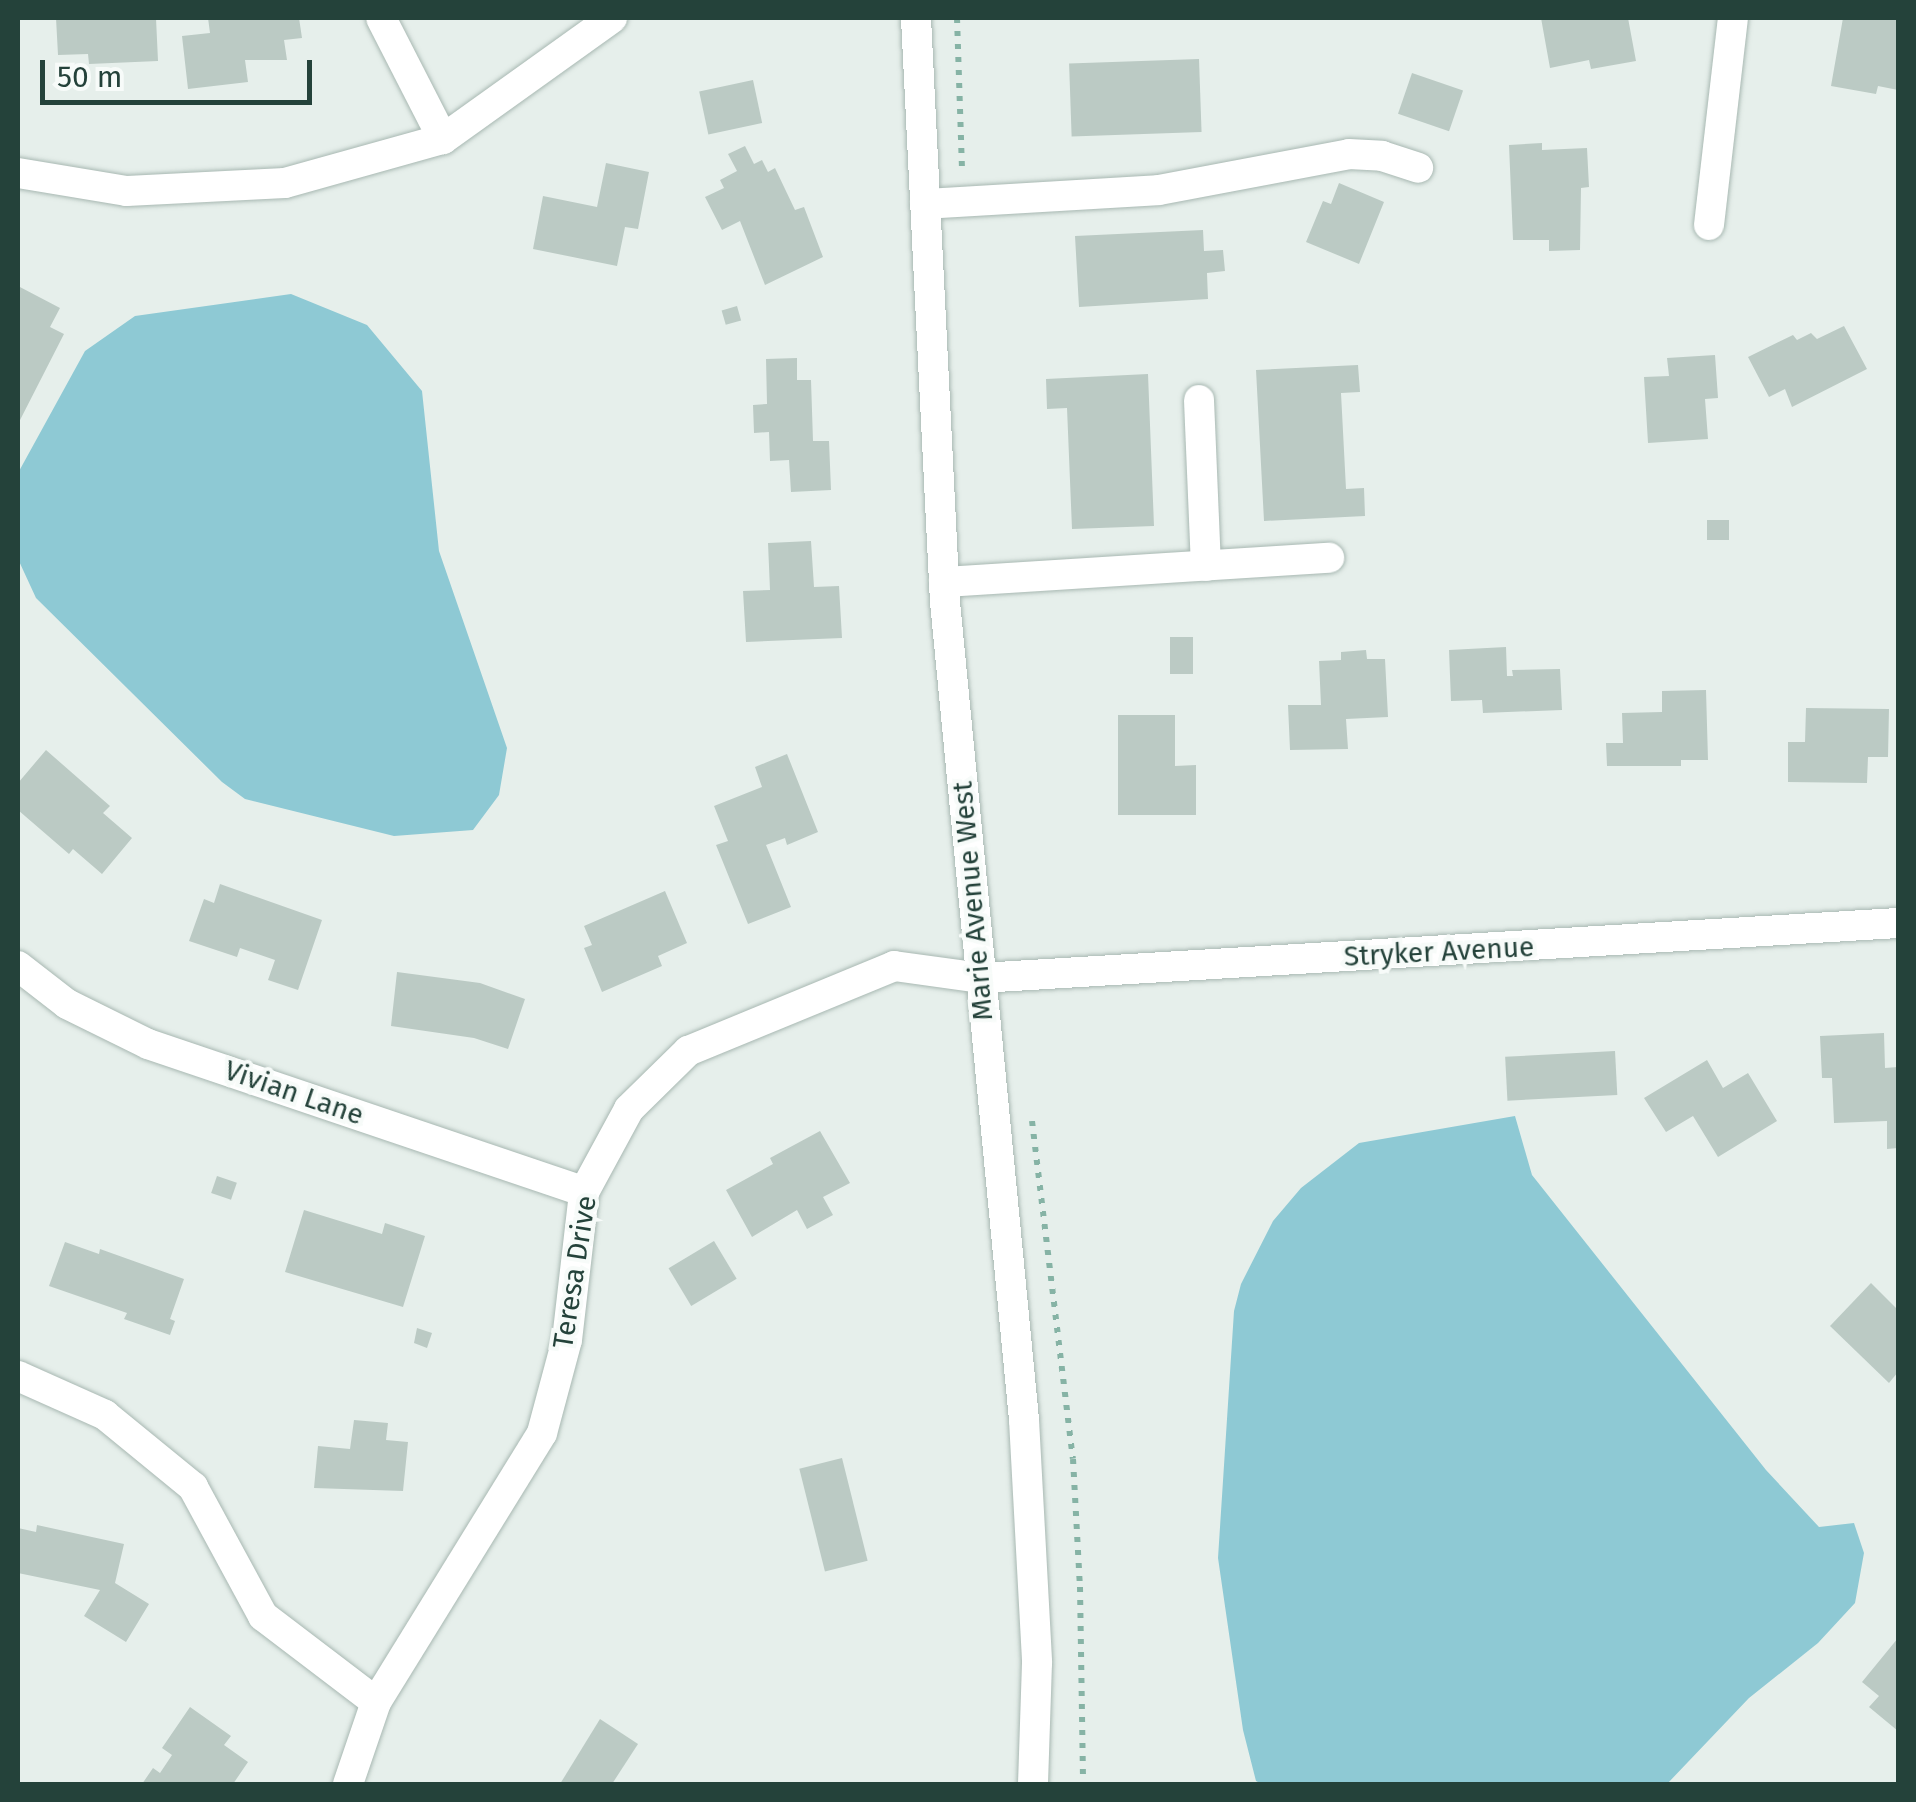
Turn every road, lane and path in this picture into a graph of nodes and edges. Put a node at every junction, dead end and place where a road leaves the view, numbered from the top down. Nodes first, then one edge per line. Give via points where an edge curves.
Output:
1 (381, 18) edge
2 (612, 18) edge
3 (916, 18) edge
4 (957, 18) edge
5 (1733, 18) edge
6 (443, 139) junction
7 (1418, 168) dead end
8 (18, 173) edge
9 (962, 202) junction
10 (925, 204) junction
11 (1709, 224) dead end
12 (1199, 400) dead end
13 (1329, 558) dead end
14 (1206, 566) junction
15 (944, 582) junction
16 (1898, 923) edge
17 (18, 966) edge
18 (980, 978) junction
19 (1031, 1115) dead end
20 (584, 1192) junction
21 (18, 1376) edge
22 (376, 1702) junction
23 (348, 1784) edge
24 (1033, 1784) edge
25 (1083, 1784) edge

1 - 6 street
2 - 6 street
3 - 10 street, Marie Avenue West
4 - 9 path
5 - 11 street
6 - 8 street via 285,184 127,191
7 - 9 street via 1349,154 1205,184
9 - 10 street
10 - 15 street, Marie Avenue West
12 - 14 street
13 - 14 street
14 - 15 street
15 - 18 street, Marie Avenue West
16 - 18 street, Stryker Avenue
17 - 20 street, Vivian Lane via 67,1004 148,1044
18 - 20 street, Teresa Drive via 894,966 688,1051 628,1109
18 - 24 street, Marie Avenue West via 1024,1420 1036,1663
19 - 25 path via 1072,1460
20 - 22 street, Teresa Drive via 567,1340 542,1432
21 - 22 street via 105,1416 193,1486 263,1616
22 - 23 street, Teresa Drive

